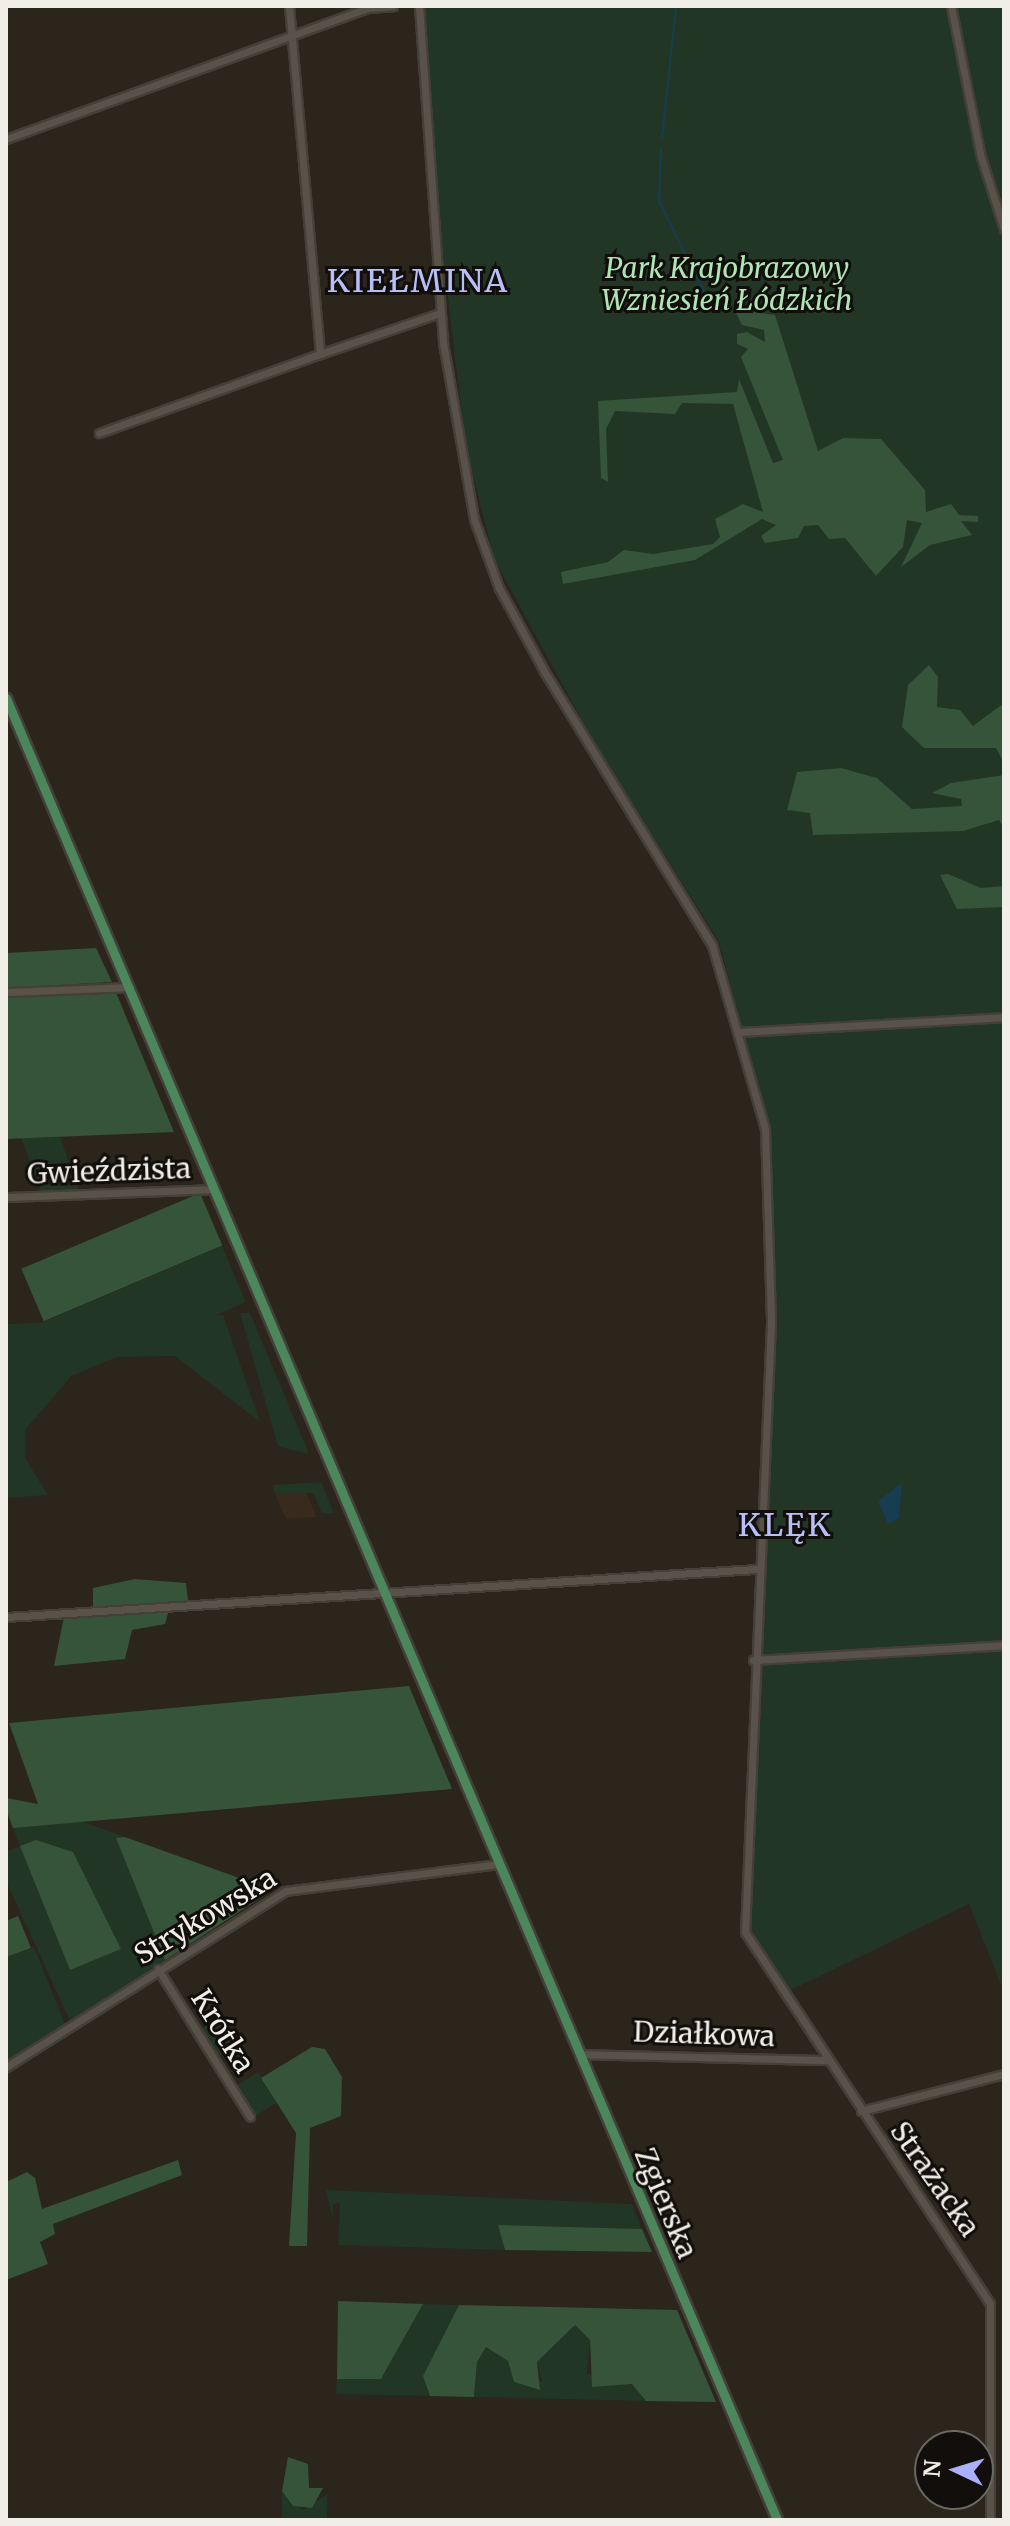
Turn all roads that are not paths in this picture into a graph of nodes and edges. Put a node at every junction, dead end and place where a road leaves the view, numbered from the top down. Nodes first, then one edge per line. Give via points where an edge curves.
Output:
1 (289, 6) edge
2 (393, 6) edge
3 (419, 6) edge
4 (951, 6) edge
5 (291, 35) junction
6 (6, 139) edge
7 (1004, 229) edge
8 (440, 313) junction
9 (320, 354) junction
10 (99, 433) dead end
11 (6, 698) edge
12 (128, 987) junction
13 (6, 992) edge
14 (1004, 1017) edge
15 (738, 1032) junction
16 (213, 1189) junction
17 (6, 1197) edge
18 (756, 1569) junction
19 (383, 1589) junction
20 (6, 1617) edge
21 (1004, 1645) edge
22 (753, 1660) junction
23 (498, 1864) junction
24 (158, 1969) junction
25 (579, 2054) junction
26 (827, 2060) junction
27 (6, 2067) edge
28 (1004, 2074) edge
29 (861, 2111) junction
30 (250, 2117) dead end
31 (777, 2520) edge
32 (990, 2520) edge

1 - 5 street
2 - 5 street
3 - 8 street, Strażacka
4 - 7 street via 981,157
5 - 6 street
5 - 9 street
8 - 9 street
8 - 15 street, Strażacka via 463,475 493,576 570,717 706,932
9 - 10 street
11 - 12 main road, Zgierska
12 - 13 street
12 - 16 main road, Zgierska
14 - 15 street
15 - 18 street, Strażacka via 765,1129 770,1238
16 - 17 street, Gwieździsta
16 - 19 main road, Zgierska
18 - 19 street
18 - 22 street, Strażacka
19 - 20 street
19 - 23 main road, Zgierska
21 - 22 street
22 - 26 street, Strażacka via 745,1932
23 - 24 street, Strykowska via 293,1888
23 - 25 main road, Zgierska
24 - 27 street, Strykowska
24 - 30 street, Krótka
25 - 26 street, Działkowa
25 - 31 main road, Zgierska
26 - 29 street, Strażacka
28 - 29 street
29 - 32 street, Strażacka via 992,2310

